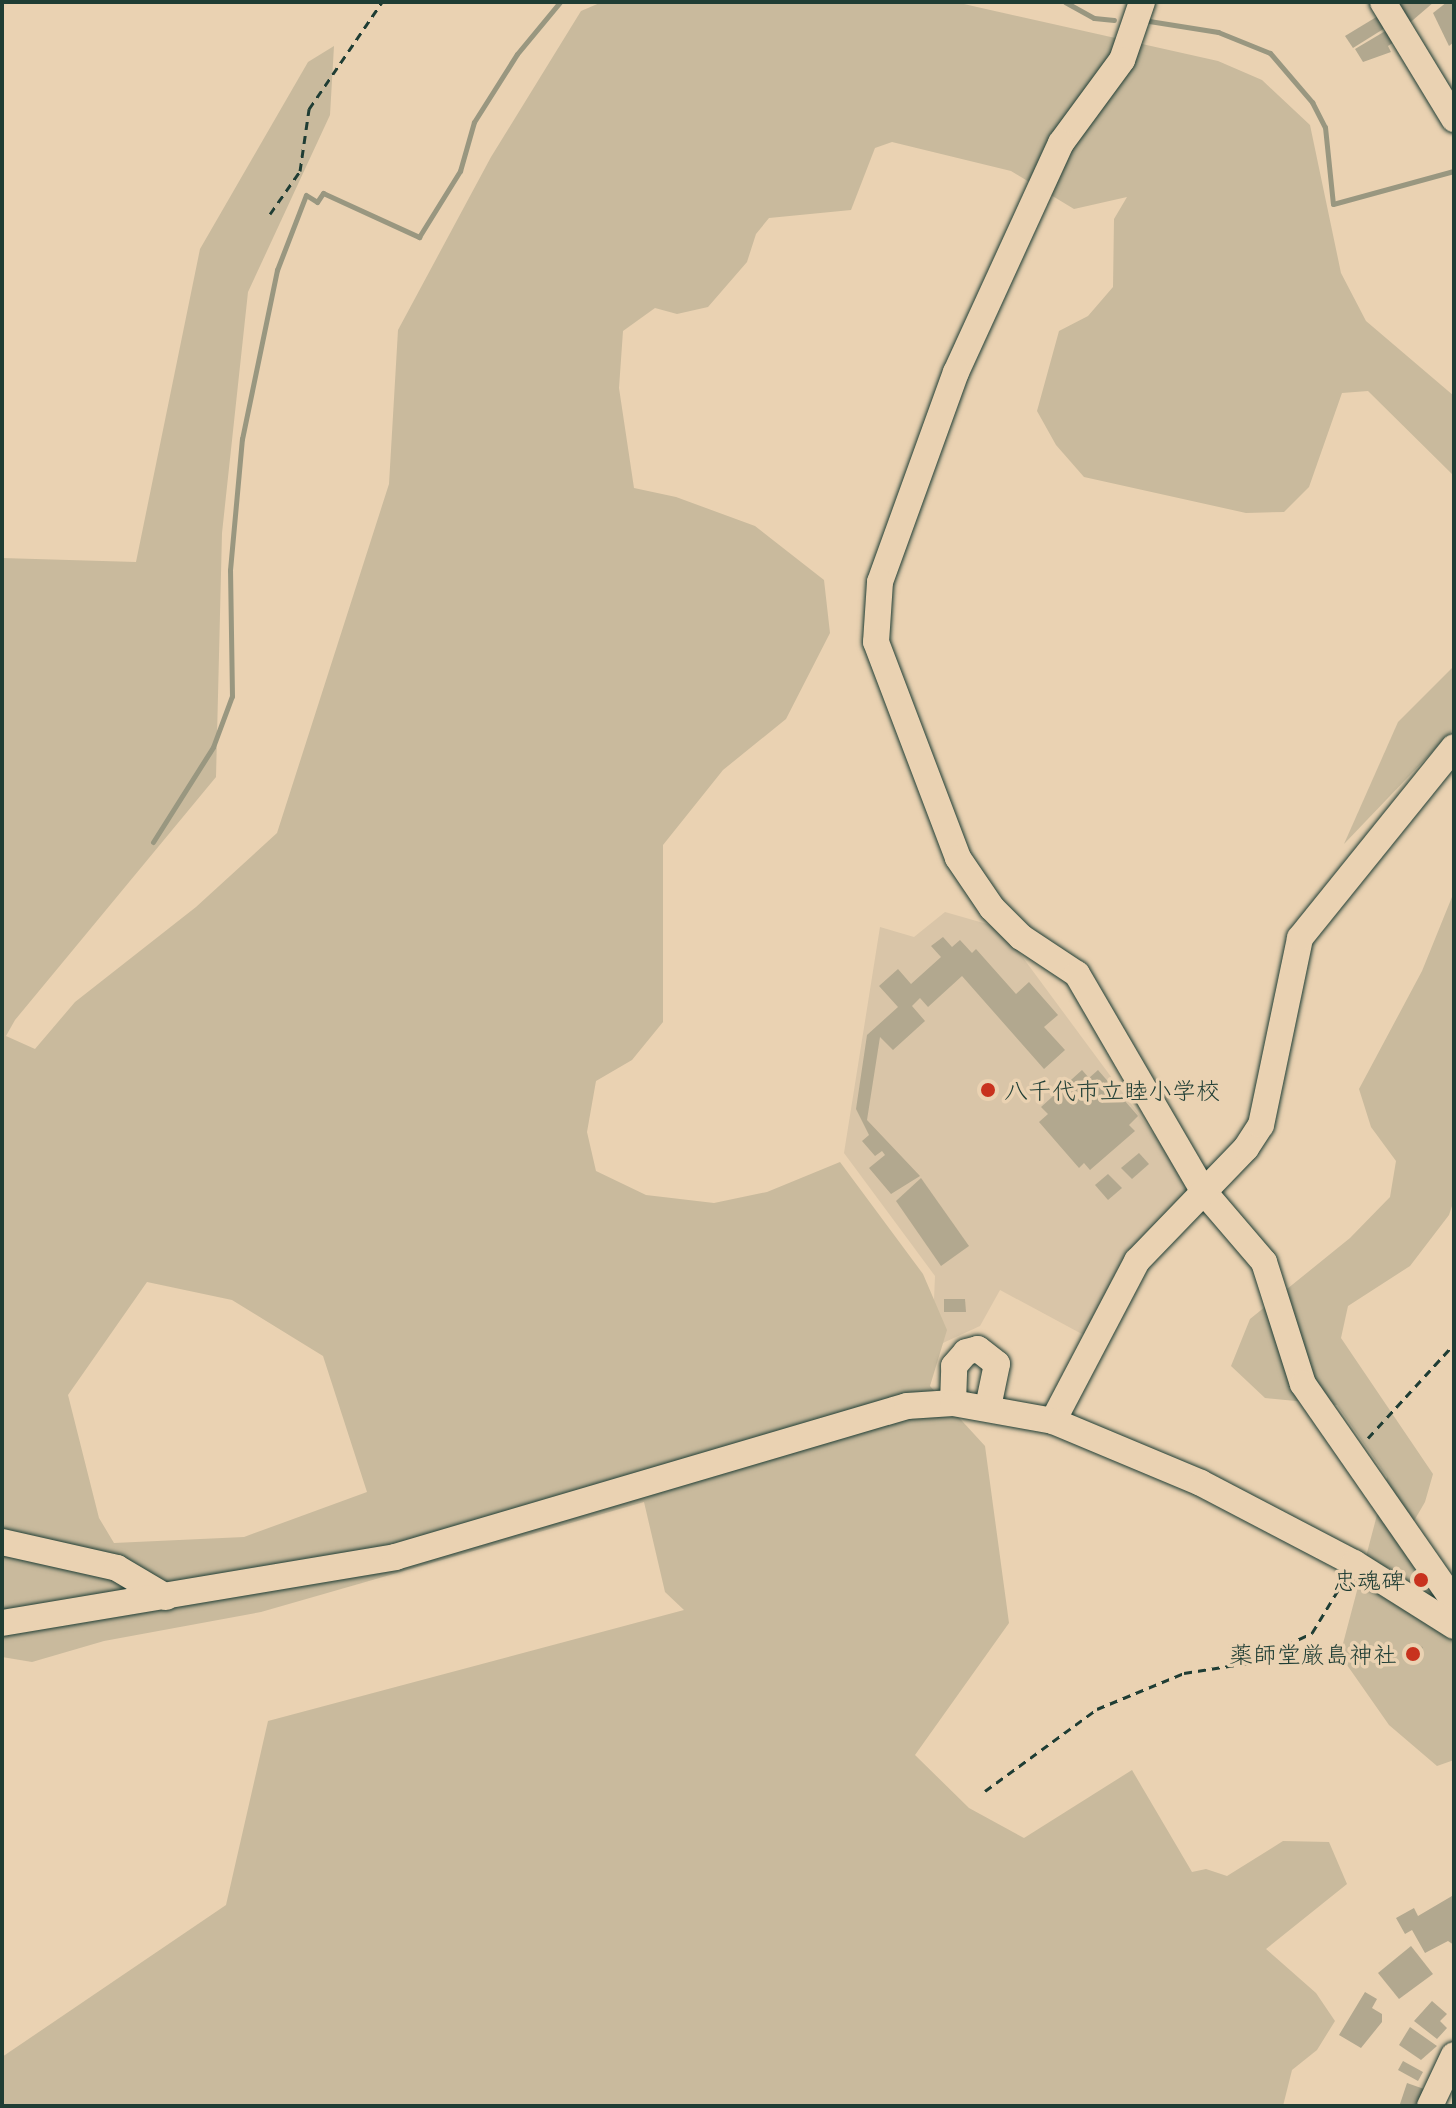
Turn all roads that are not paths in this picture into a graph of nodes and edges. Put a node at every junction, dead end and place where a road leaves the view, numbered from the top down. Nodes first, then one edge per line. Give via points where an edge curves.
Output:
1 (1142, 2) edge
2 (1383, 2) edge
3 (1454, 119) edge
4 (1454, 747) edge
5 (1204, 1192) junction
6 (953, 1403) junction
7 (988, 1407) junction
8 (1053, 1421) junction
9 (2, 1542) edge
10 (166, 1597) junction
11 (1454, 1601) edge
12 (2, 1623) edge
13 (1454, 1626) edge
14 (1454, 2055) edge
15 (1430, 2106) edge

1 - 5 street via 1122,60 1061,143 956,372 880,582 876,642 958,858 992,908 1021,937 1077,974
2 - 3 street
4 - 5 street via 1300,938 1261,1125
5 - 8 street via 1137,1261
5 - 11 street via 1264,1262 1303,1384
6 - 7 street
6 - 7 street via 954,1366 966,1352 978,1349 997,1364
6 - 10 street via 907,1406 395,1557
7 - 8 street
8 - 13 street via 1201,1483 1354,1563
9 - 10 street via 117,1568
10 - 12 street
14 - 15 street

